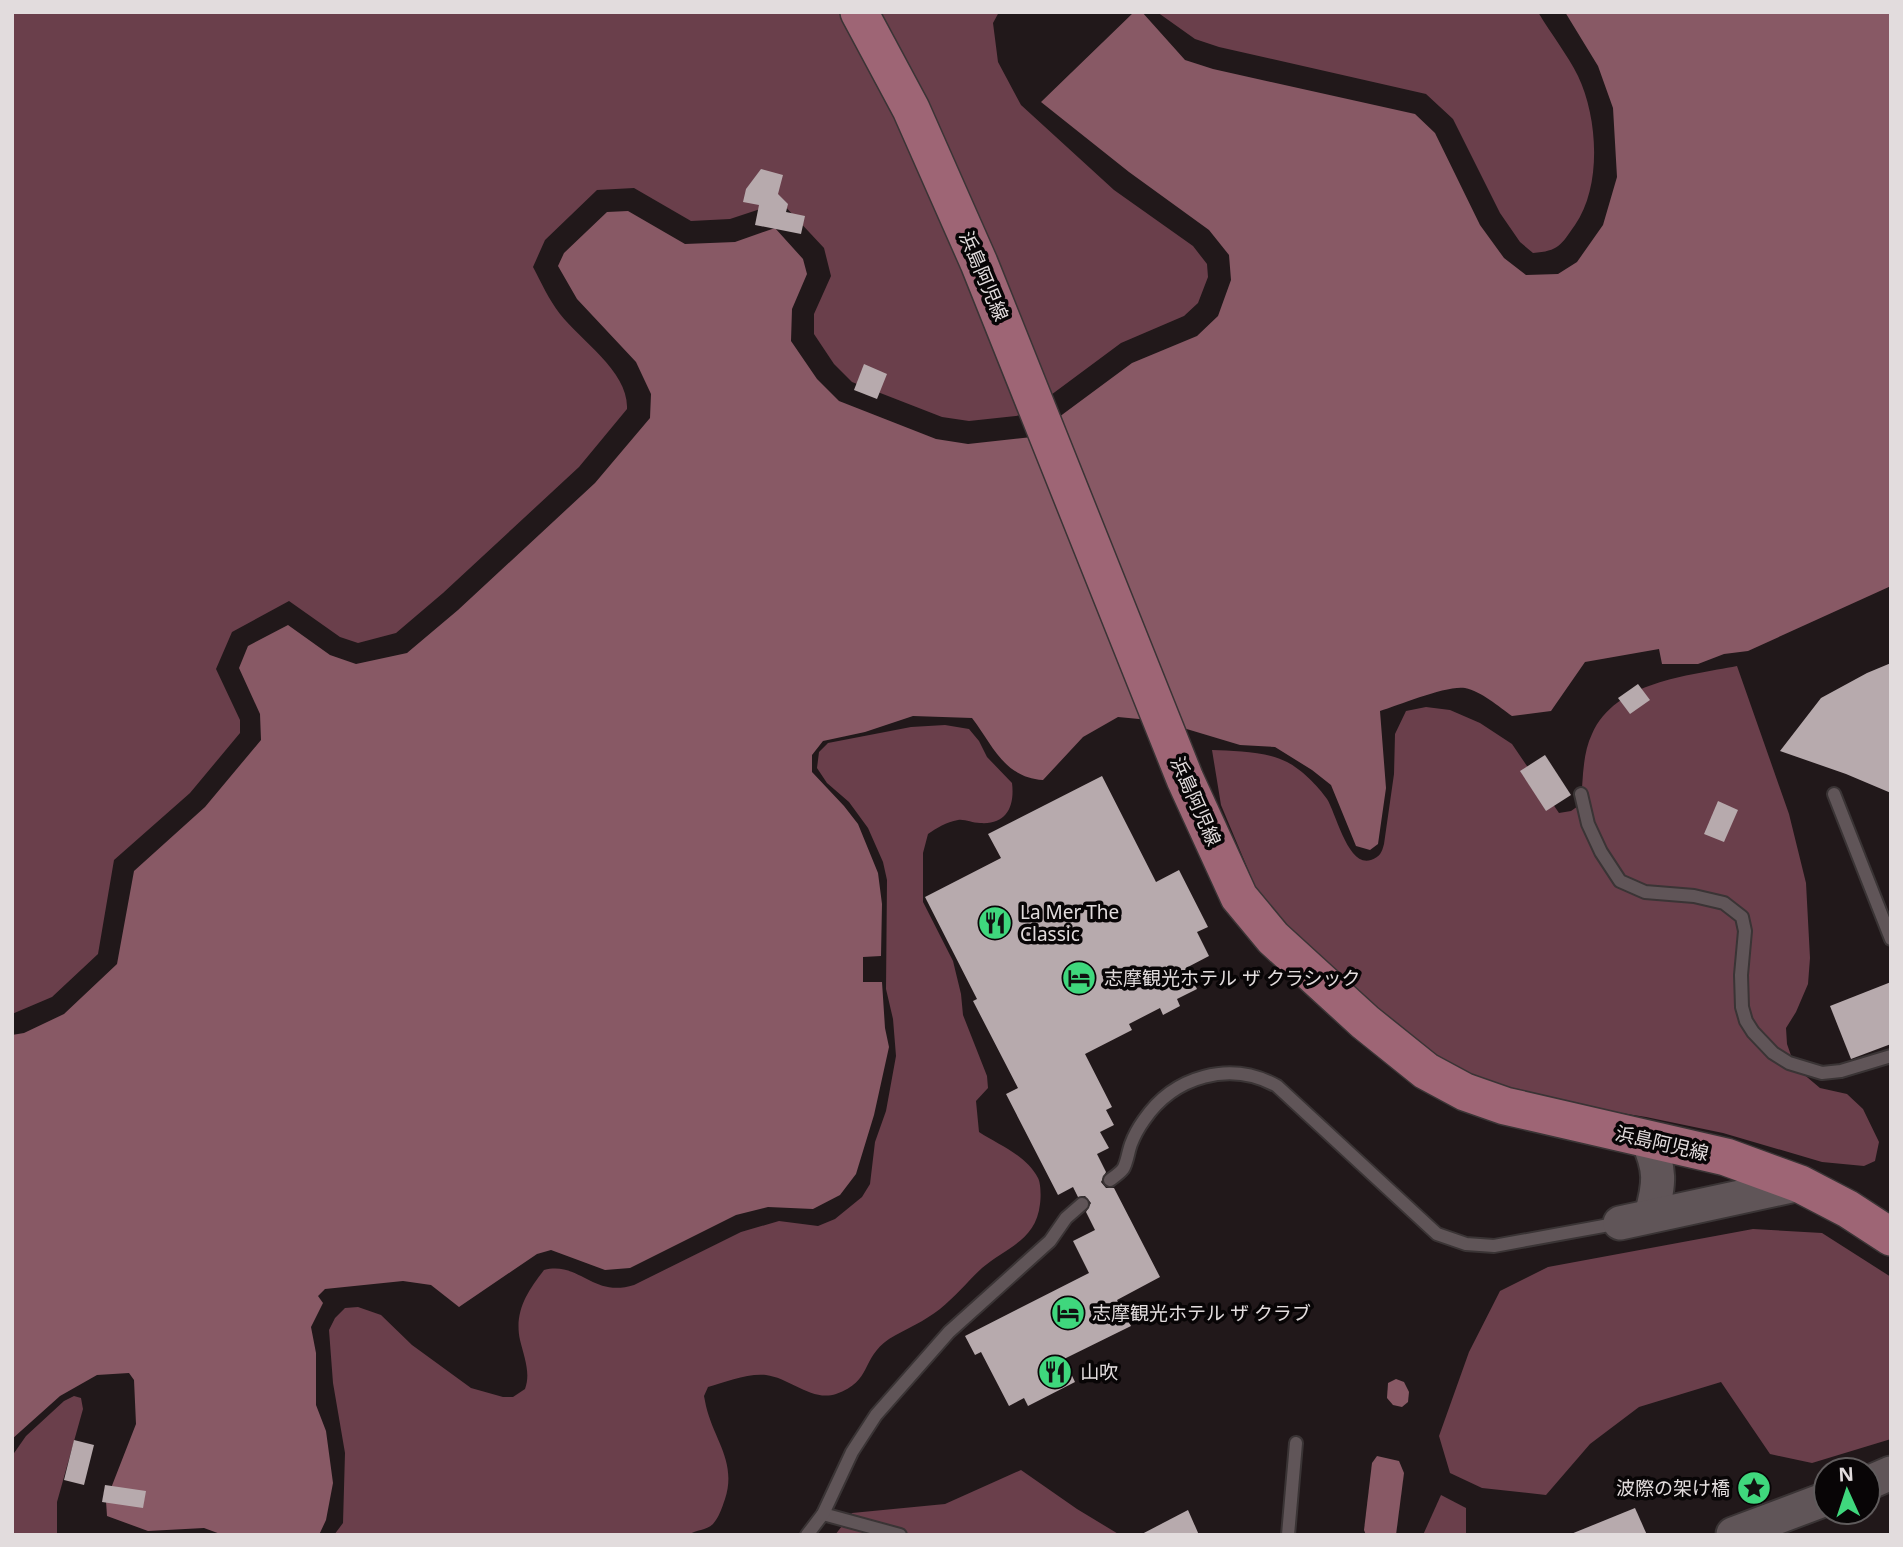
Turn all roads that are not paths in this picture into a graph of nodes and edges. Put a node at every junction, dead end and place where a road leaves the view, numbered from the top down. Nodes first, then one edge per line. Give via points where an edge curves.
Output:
1 (859, 12) edge
2 (1581, 794) dead end
3 (1834, 794) dead end
4 (1891, 939) edge
5 (1891, 1056) edge
6 (1647, 1139) junction
7 (1110, 1180) dead end
8 (1800, 1184) junction
9 (1082, 1204) dead end
10 (1636, 1219) junction
11 (1891, 1237) edge
12 (1297, 1443) dead end
13 (1812, 1504) edge
14 (823, 1514) junction
15 (1733, 1534) edge
16 (807, 1535) edge
17 (901, 1535) edge
18 (1288, 1535) edge

1 - 6 main road, 浜島阿児線 via 911,109 1017,356 1185,779 1239,897 1273,938 1426,1072 1504,1106
2 - 5 lane via 1592,834 1620,881 1646,892 1724,903 1741,917 1745,931 1742,1007 1753,1032 1773,1053 1822,1073
3 - 4 lane
6 - 8 main road, 浜島阿児線 via 1726,1157
6 - 10 street via 1657,1161 1658,1189
7 - 10 lane via 1123,1169 1143,1120 1162,1098 1211,1076 1244,1073 1277,1086 1437,1234 1466,1244 1494,1246
8 - 10 street
8 - 11 main road, 浜島阿児線
9 - 14 lane via 1049,1241 950,1332 876,1415 852,1452
12 - 18 lane
13 - 15 street
14 - 16 lane
14 - 17 lane

